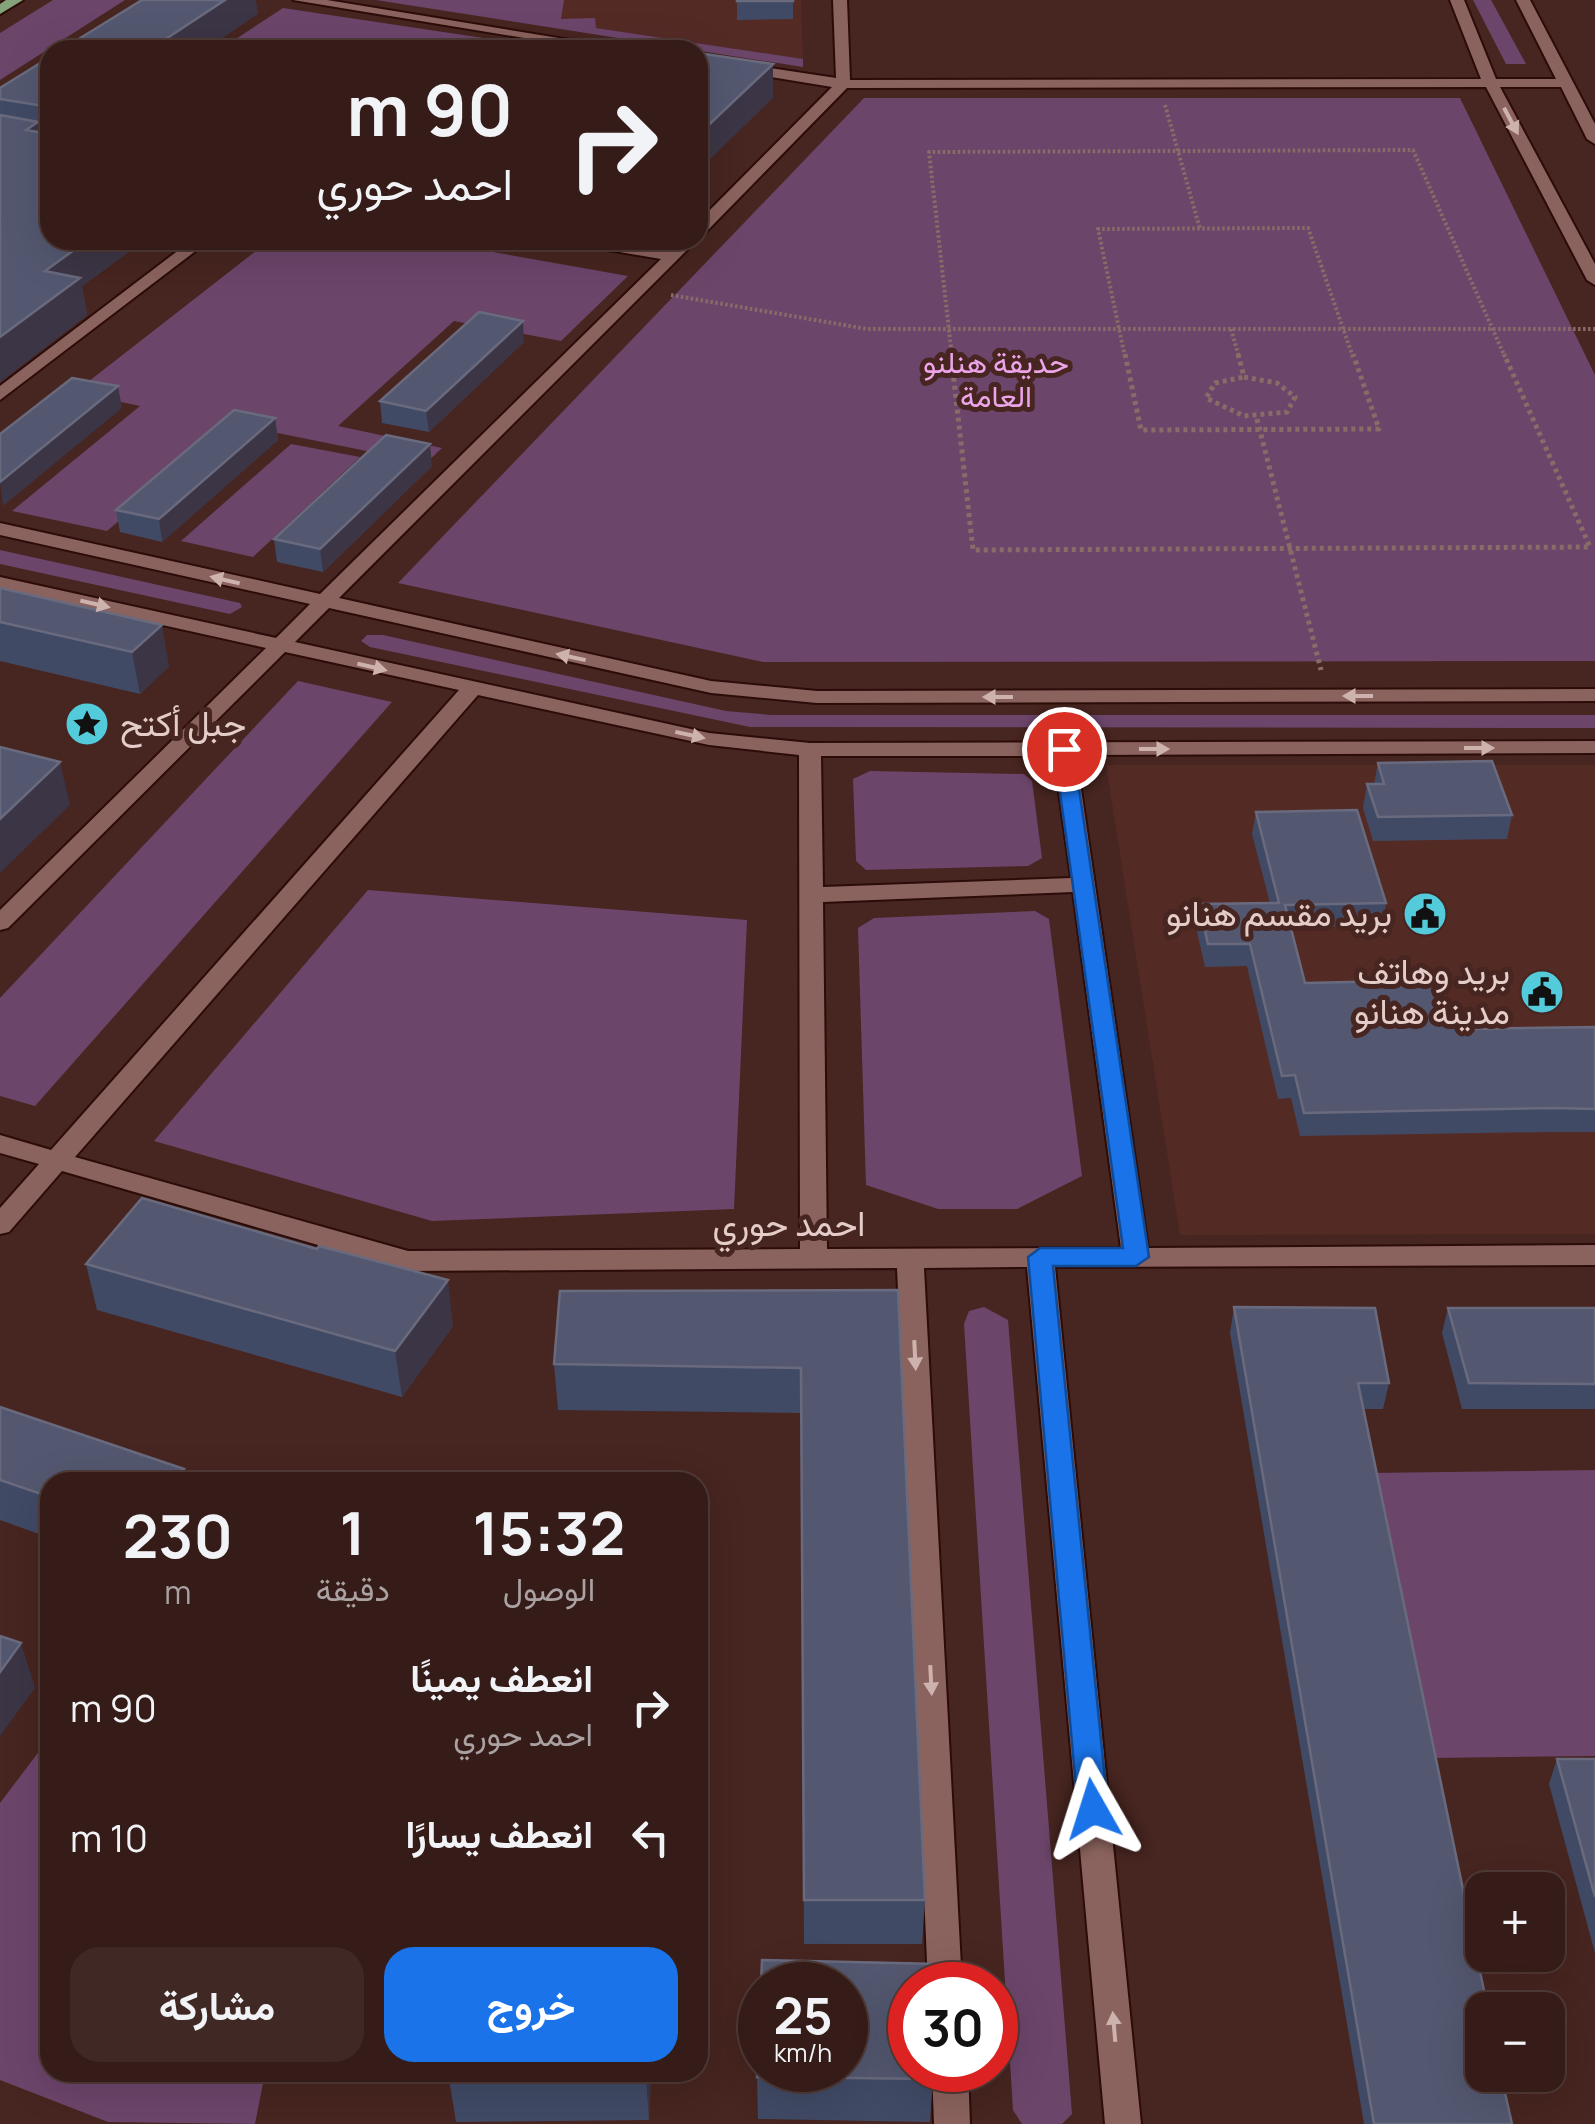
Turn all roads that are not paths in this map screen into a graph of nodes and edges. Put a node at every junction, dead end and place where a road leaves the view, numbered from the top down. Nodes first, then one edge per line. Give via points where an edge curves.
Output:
1 (16, 0) edge
2 (300, 0) edge
3 (840, 0) edge
4 (1458, 0) edge
5 (1523, 0) edge
6 (0, 10) edge
7 (560, 40) edge
8 (708, 63) edge
9 (1490, 82) junction
10 (1563, 83) junction
11 (843, 84) junction
12 (1595, 139) edge
13 (708, 221) edge
14 (189, 250) edge
15 (637, 250) edge
16 (678, 250) edge
17 (672, 256) junction
18 (1595, 280) edge
19 (0, 395) edge
20 (0, 530) edge
21 (0, 582) edge
22 (320, 602) junction
23 (277, 646) junction
24 (472, 689) junction
25 (1595, 695) edge
26 (1595, 747) edge
27 (1064, 749) junction
28 (810, 750) junction
29 (1083, 885) junction
30 (809, 895) junction
31 (0, 924) edge
32 (0, 1144) edge
33 (57, 1160) junction
34 (0, 1225) edge
35 (1595, 1255) edge
36 (1040, 1257) junction
37 (1136, 1257) junction
38 (814, 1258) junction
39 (910, 1258) junction
40 (945, 1962) edge
41 (951, 2092) edge
42 (952, 2124) edge
43 (1124, 2124) edge

1 - 6 main road
2 - 7 street
3 - 11 street
4 - 9 street
5 - 10 street
8 - 11 street
9 - 10 street
9 - 11 street
9 -> 18 street
10 - 12 street
11 - 13 street
14 - 19 street
15 - 17 street
16 - 17 street
17 - 22 street
22 -> 20 street
21 -> 23 street
22 - 23 street
25 -> 22 street via 818,698 711,687
23 -> 24 street
23 - 31 street
24 -> 28 street via 708,740
24 - 33 street
27 -> 26 street
27 - 28 street
27 - 29 street
28 - 30 street
29 - 30 street
29 - 37 street
30 - 38 street
32 - 33 street, احمد حوري
33 - 34 street
33 - 38 street, احمد حوري via 408,1261
35 - 37 street, احمد حوري
36 - 37 street, احمد حوري
36 - 39 street, احمد حوري
43 -> 36 street
38 - 39 street, احمد حوري
39 -> 40 street
41 - 42 street

